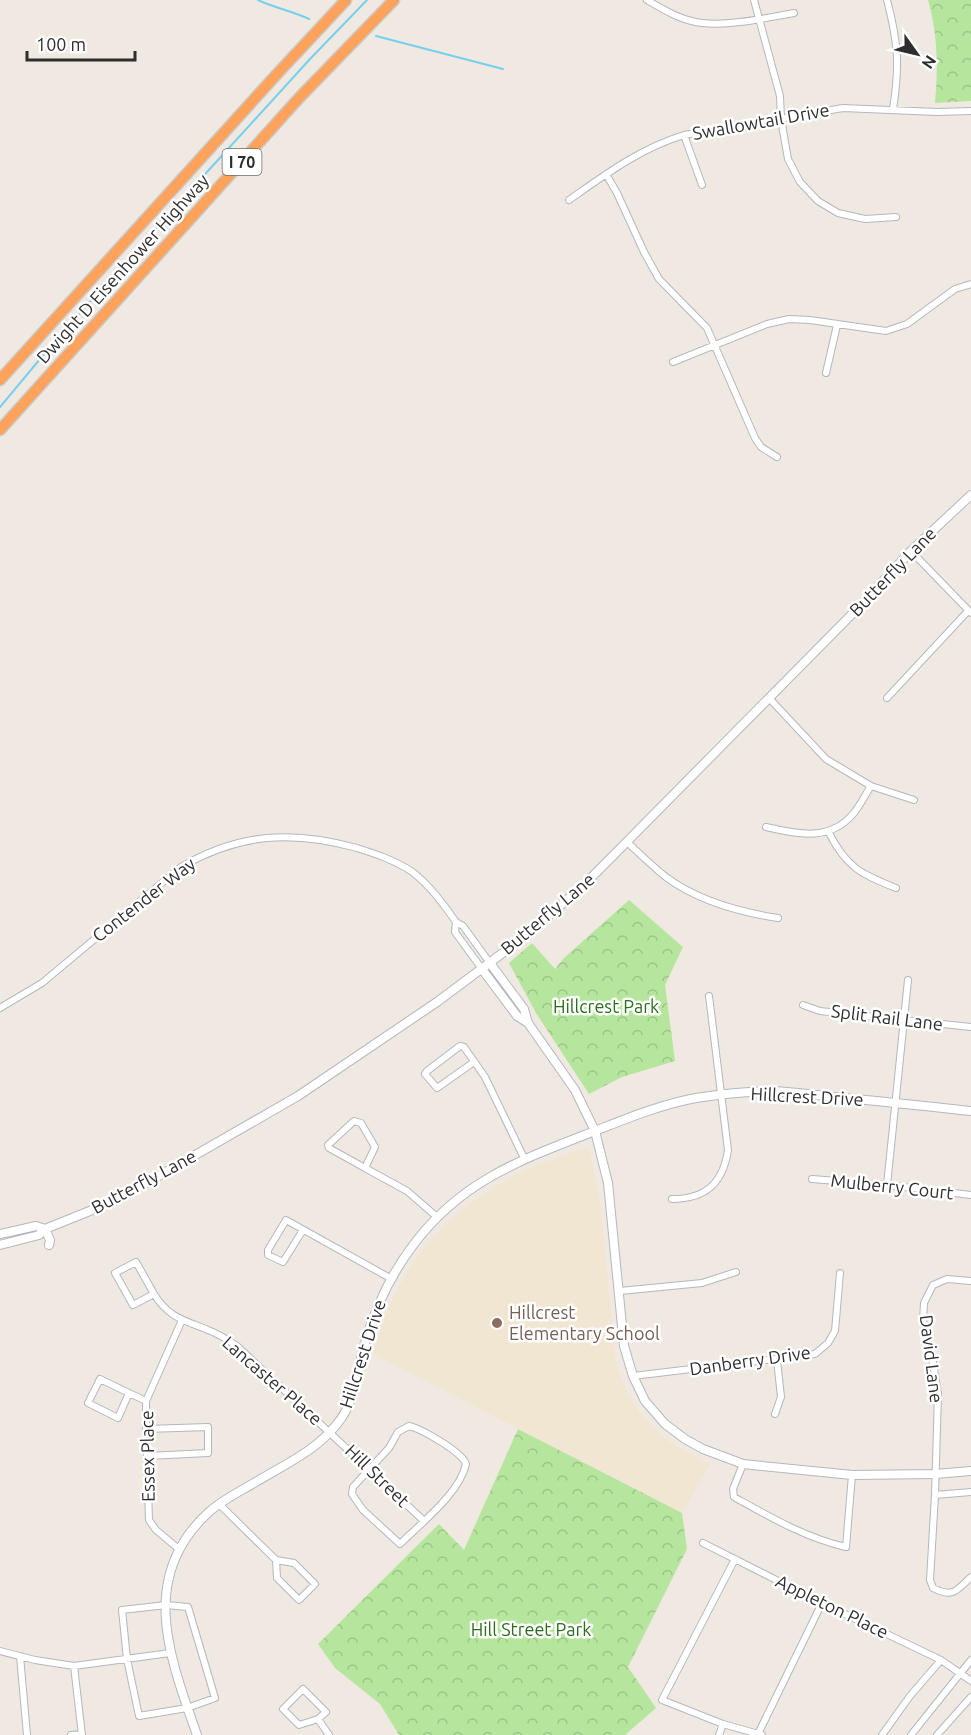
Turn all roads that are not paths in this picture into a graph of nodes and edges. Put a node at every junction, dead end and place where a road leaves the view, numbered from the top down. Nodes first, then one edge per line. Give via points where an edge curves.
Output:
1 (346, 0) edge
2 (394, 0) edge
3 (647, 0) edge
4 (754, 0) edge
5 (887, 0) edge
6 (794, 13) dead end
7 (759, 18) junction
8 (893, 109) junction
9 (971, 111) edge
10 (781, 119) junction
11 (684, 135) junction
12 (606, 174) junction
13 (702, 185) dead end
14 (569, 200) dead end
15 (896, 217) dead end
16 (971, 284) edge
17 (837, 325) junction
18 (715, 345) junction
19 (673, 362) dead end
20 (826, 373) dead end
21 (0, 380) edge
22 (0, 430) edge
23 (777, 457) dead end
24 (971, 495) edge
25 (911, 551) junction
26 (969, 612) edge
27 (769, 698) junction
28 (887, 698) dead end
29 (871, 786) junction
30 (914, 800) dead end
31 (766, 827) dead end
32 (829, 833) junction
33 (627, 842) junction
34 (896, 888) dead end
35 (778, 918) dead end
36 (456, 922) junction
37 (490, 963) junction
38 (482, 969) junction
39 (908, 980) dead end
40 (709, 996) dead end
41 (803, 1005) dead end
42 (0, 1008) edge
43 (903, 1019) junction
44 (528, 1023) junction
45 (971, 1027) edge
46 (474, 1062) junction
47 (721, 1094) junction
48 (895, 1103) junction
49 (971, 1111) edge
50 (595, 1131) junction
51 (524, 1158) junction
52 (365, 1168) junction
53 (812, 1179) dead end
54 (887, 1185) junction
55 (971, 1195) edge
56 (672, 1199) dead end
57 (437, 1216) junction
58 (303, 1230) junction
59 (42, 1232) junction
60 (0, 1234) edge
61 (0, 1245) edge
62 (736, 1272) dead end
63 (840, 1273) dead end
64 (390, 1278) junction
65 (971, 1281) edge
66 (620, 1291) junction
67 (154, 1294) junction
68 (182, 1320) junction
69 (777, 1360) junction
70 (633, 1376) junction
71 (129, 1394) junction
72 (147, 1401) junction
73 (775, 1413) dead end
74 (146, 1429) junction
75 (330, 1431) junction
76 (148, 1456) junction
77 (743, 1464) junction
78 (369, 1470) junction
79 (971, 1471) edge
80 (935, 1474) junction
81 (852, 1475) junction
82 (971, 1492) edge
83 (935, 1495) junction
84 (219, 1504) junction
85 (424, 1521) junction
86 (703, 1543) dead end
87 (180, 1550) junction
88 (735, 1559) junction
89 (276, 1560) junction
90 (971, 1577) edge
91 (965, 1583) junction
92 (971, 1590) edge
93 (822, 1603) junction
94 (166, 1605) junction
95 (0, 1651) edge
96 (170, 1653) junction
97 (20, 1656) junction
98 (127, 1659) junction
99 (941, 1660) junction
100 (971, 1660) edge
101 (74, 1666) junction
102 (960, 1672) junction
103 (971, 1681) edge
104 (971, 1697) edge
105 (187, 1708) junction
106 (318, 1719) junction
107 (723, 1724) junction
108 (82, 1734) edge
109 (760, 1734) edge
110 (27, 1735) edge
111 (71, 1735) edge
112 (197, 1735) edge
113 (329, 1735) edge
114 (719, 1735) edge
115 (882, 1735) edge
116 (911, 1735) edge
117 (937, 1735) edge

1 - 21 highway, Dwight D Eisenhower Highway / I 70
2 - 22 highway, Dwight D Eisenhower Highway / I 70 via 300,97
3 - 7 street via 701,23
4 - 7 street
5 - 8 street via 898,54
6 - 7 street
7 - 10 street via 780,96
8 - 9 street, Swallowtail Drive
8 - 10 street, Swallowtail Drive via 843,108
10 - 11 street, Swallowtail Drive
10 - 15 street via 791,165 818,201 851,218
11 - 12 street, Swallowtail Drive via 663,142
11 - 13 street
12 - 14 street, Swallowtail Drive
12 - 18 street via 659,279 707,328
16 - 17 street via 955,289 898,328 874,331
17 - 18 street via 789,319
17 - 20 street
18 - 19 street
18 - 23 street via 755,438
24 - 25 street, Butterfly Lane
25 - 26 street
25 - 27 street, Butterfly Lane
26 - 28 street
27 - 29 street via 826,759
27 - 33 street, Butterfly Lane
29 - 30 street
29 - 32 street via 853,814
31 - 32 street via 794,833
32 - 34 street via 838,851 862,875
33 - 35 street via 667,878 712,902
33 - 37 street, Butterfly Lane via 547,918
36 - 37 street, Contender Way
36 - 38 street, Contender Way via 455,932
36 - 42 street, Contender Way via 428,887 395,861 321,839 299,836 247,840 214,850 181,867 42,983
37 - 38 street, Butterfly Lane
37 - 44 street via 524,1009
38 - 44 street via 517,1016
38 - 59 street, Butterfly Lane via 298,1096 117,1200
39 - 43 street
40 - 47 street
41 - 43 street, Split Rail Lane via 819,1011
43 - 45 street, Split Rail Lane
43 - 48 street
44 - 50 street via 575,1090
46 - 46 street via 462,1046 425,1074 436,1088
46 - 51 street
47 - 48 street, Hillcrest Drive via 772,1091
47 - 50 street, Hillcrest Drive via 651,1111
47 - 56 street via 728,1150 722,1174 700,1194
48 - 49 street, Hillcrest Drive
48 - 54 street
50 - 51 street, Hillcrest Drive
50 - 66 street via 608,1183
51 - 57 street, Hillcrest Drive via 476,1184
52 - 52 street via 375,1147 361,1124 354,1121 329,1143 329,1148
52 - 57 street via 407,1191
53 - 54 street, Mulberry Court
54 - 55 street, Mulberry Court
57 - 64 street, Hillcrest Drive
58 - 58 street via 283,1262 268,1255 286,1220
58 - 64 street
59 - 60 street, Butterfly Lane via 36,1226
59 - 61 street, Butterfly Lane
62 - 66 street via 702,1283
63 - 69 street, Danberry Drive via 835,1331 828,1343 815,1354
64 - 75 street, Hillcrest Drive via 378,1302 349,1403
65 - 80 street, David Lane via 947,1279 933,1285 924,1303 923,1321 938,1394
66 - 70 street via 624,1346
67 - 67 street, Lancaster Place via 133,1305 115,1273 136,1262
67 - 68 street, Lancaster Place via 167,1311
68 - 72 street, Essex Place
68 - 75 street, Lancaster Place via 237,1346
69 - 70 street, Danberry Drive
69 - 73 street via 781,1397
70 - 77 street via 645,1401 685,1440
71 - 71 street via 100,1379 88,1403 118,1418
71 - 72 street
72 - 74 street, Essex Place
74 - 76 street, Essex Place
74 - 76 street via 208,1427 208,1453
75 - 78 street, Hill Street
75 - 84 street, Hillcrest Drive via 312,1448
76 - 87 street, Essex Place via 149,1520
77 - 81 street
77 - 81 street via 733,1489 734,1497 821,1542 846,1547
78 - 85 street, Hill Street
78 - 85 street via 353,1487 352,1494 363,1510 400,1544
78 - 85 street via 398,1432 409,1426 461,1456 466,1464 461,1480
79 - 80 street
80 - 81 street
80 - 83 street, David Lane
82 - 83 street
83 - 91 street, David Lane via 930,1580 933,1588 945,1594 956,1592
84 - 87 street, Hillcrest Drive via 197,1525
84 - 89 street
86 - 88 street, Appleton Place
87 - 94 street, Hillcrest Drive via 167,1583
88 - 93 street, Appleton Place
88 - 107 street via 662,1700
89 - 89 street via 277,1578 299,1600 315,1584 294,1563
90 - 91 street
91 - 92 street
93 - 99 street, Appleton Place
93 - 109 street
94 - 96 street, Hillcrest Drive
94 - 98 street via 122,1610
94 - 105 street via 188,1606 215,1698
95 - 97 street
96 - 98 street
96 - 105 street, Hillcrest Drive
97 - 101 street
97 - 110 street
98 - 101 street
98 - 105 street via 139,1716
99 - 102 street, Appleton Place
99 - 115 street
100 - 102 street
101 - 108 street
102 - 103 street, Appleton Place
102 - 116 street
104 - 117 street
105 - 112 street, Hillcrest Drive
106 - 106 street via 326,1712 303,1689 283,1709 299,1725
106 - 113 street
107 - 109 street
107 - 114 street
108 - 111 street

